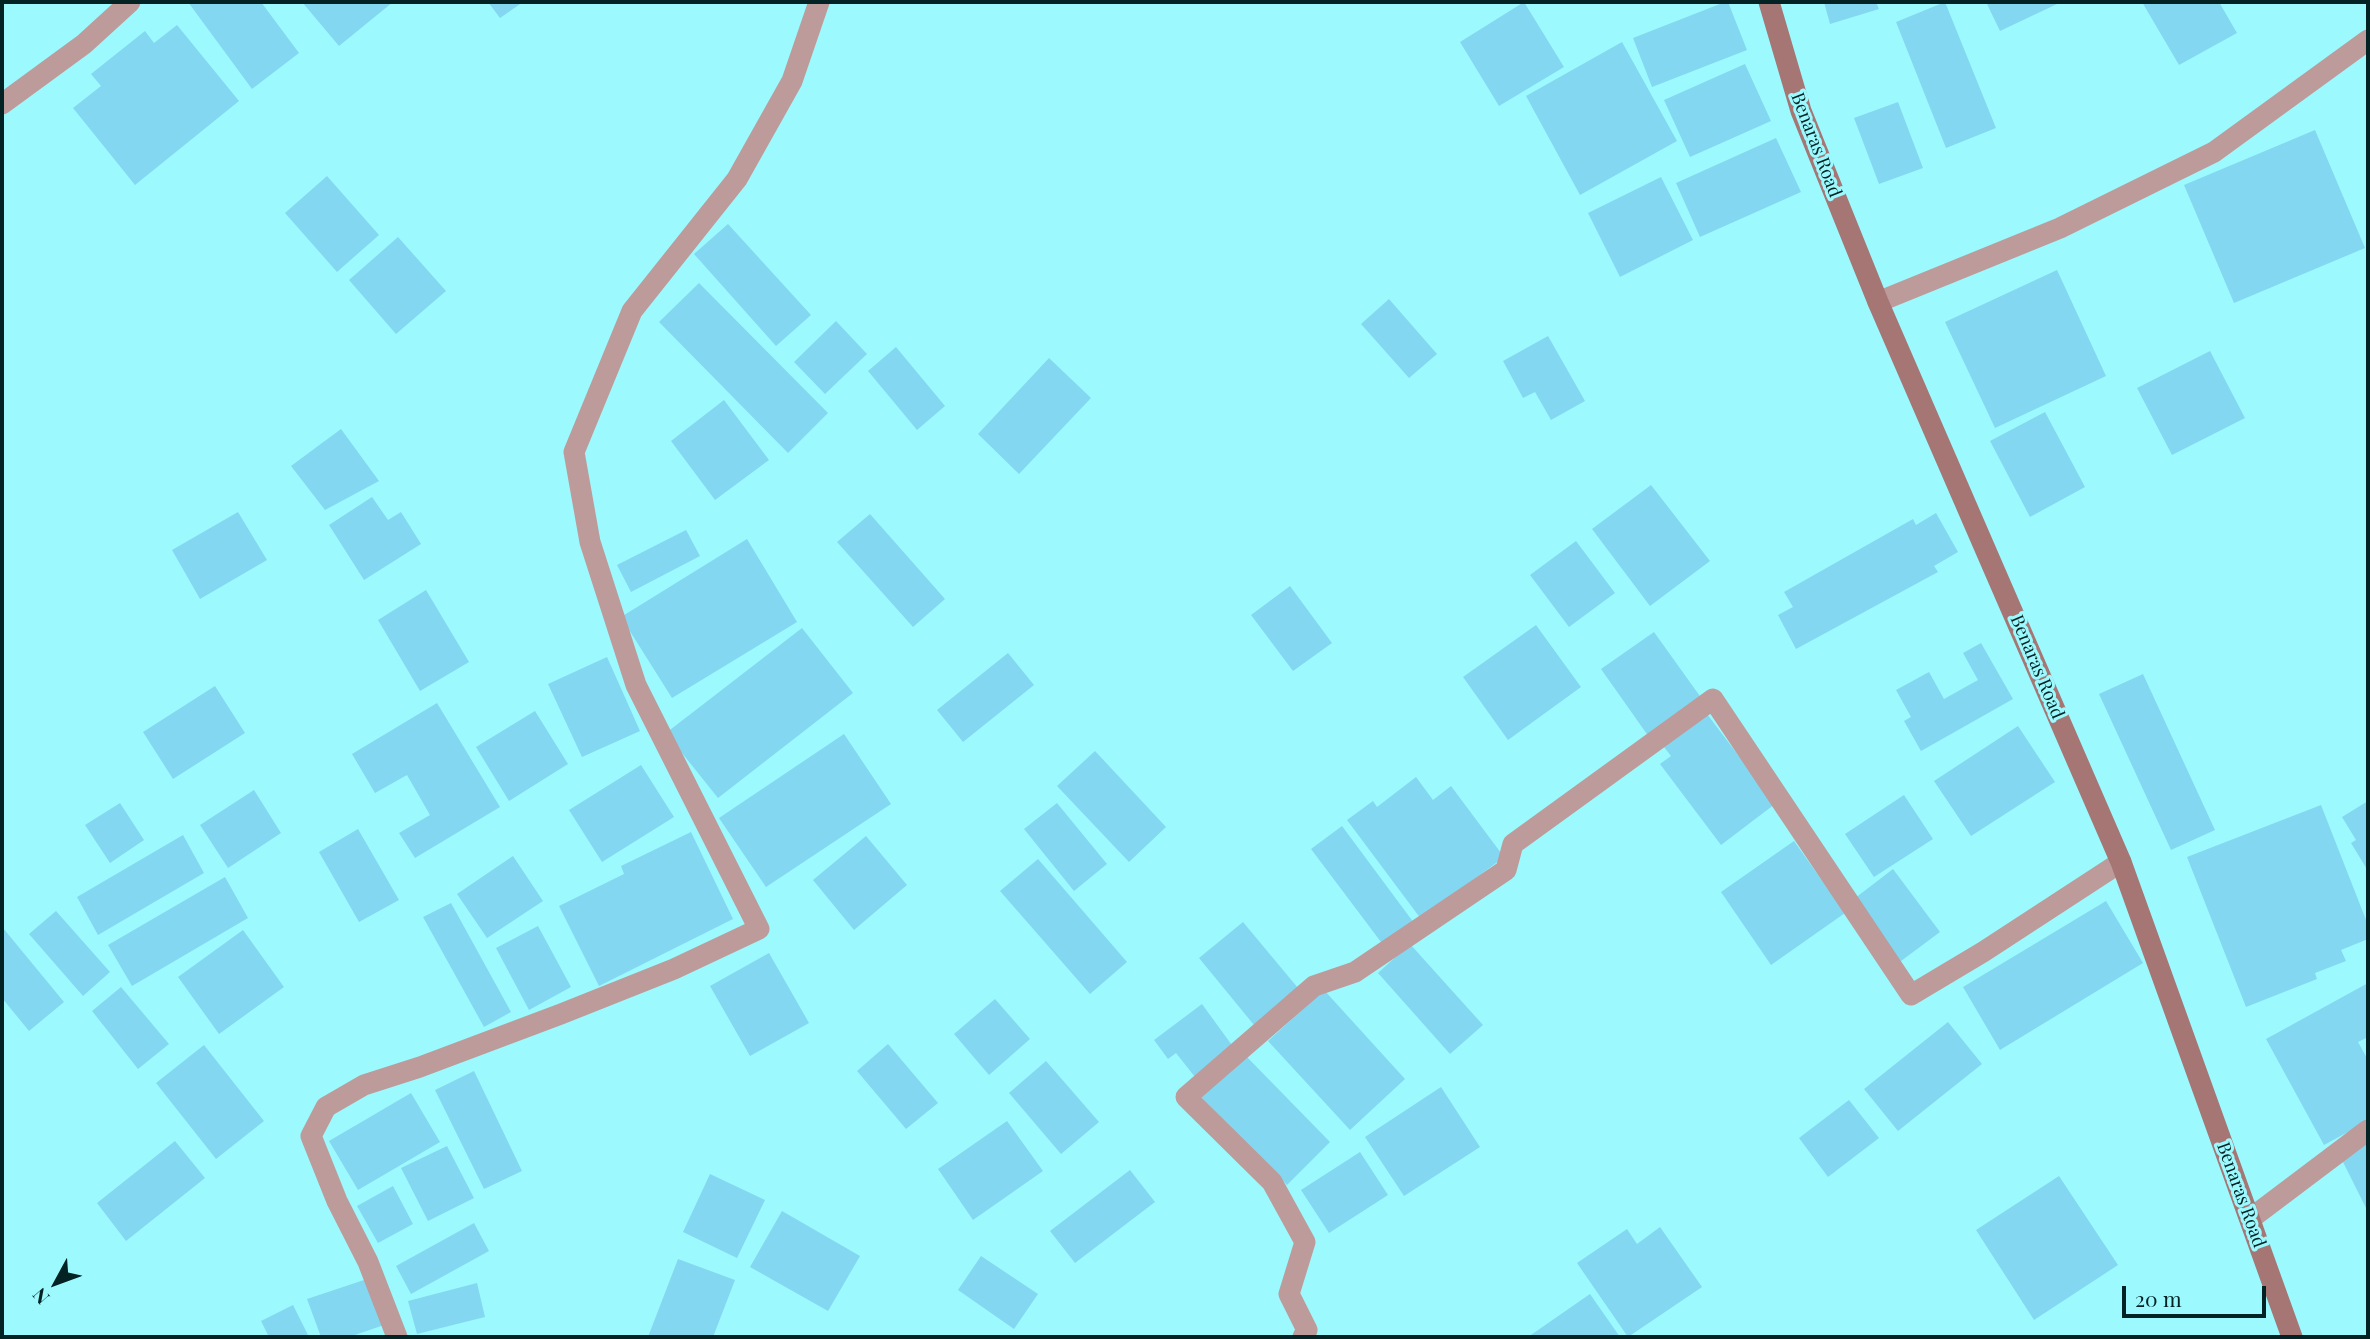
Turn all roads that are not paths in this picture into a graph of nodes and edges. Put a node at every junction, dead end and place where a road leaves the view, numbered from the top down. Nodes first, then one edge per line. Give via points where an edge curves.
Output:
1 (130, 2) edge
2 (819, 2) edge
3 (1769, 2) edge
4 (2368, 40) edge
5 (2, 104) edge
6 (1878, 302) junction
7 (2121, 862) junction
8 (2368, 1130) edge
9 (2250, 1219) junction
10 (397, 1337) edge
11 (1303, 1337) edge
12 (2292, 1337) edge

1 - 5 street via 84,44
2 - 10 street via 792,81 737,179 632,311 574,452 590,542 636,685 759,929 561,1014 364,1084 326,1107 312,1136
3 - 6 main road, Benaras Road via 1801,111
4 - 6 street via 2214,152 2060,228
6 - 7 main road, Benaras Road
7 - 9 main road, Benaras Road
7 - 11 street via 1911,995 1713,699 1513,844 1506,870 1355,972 1314,986 1186,1097 1272,1182 1305,1242 1289,1294 1307,1330
8 - 9 street
9 - 12 main road, Benaras Road

